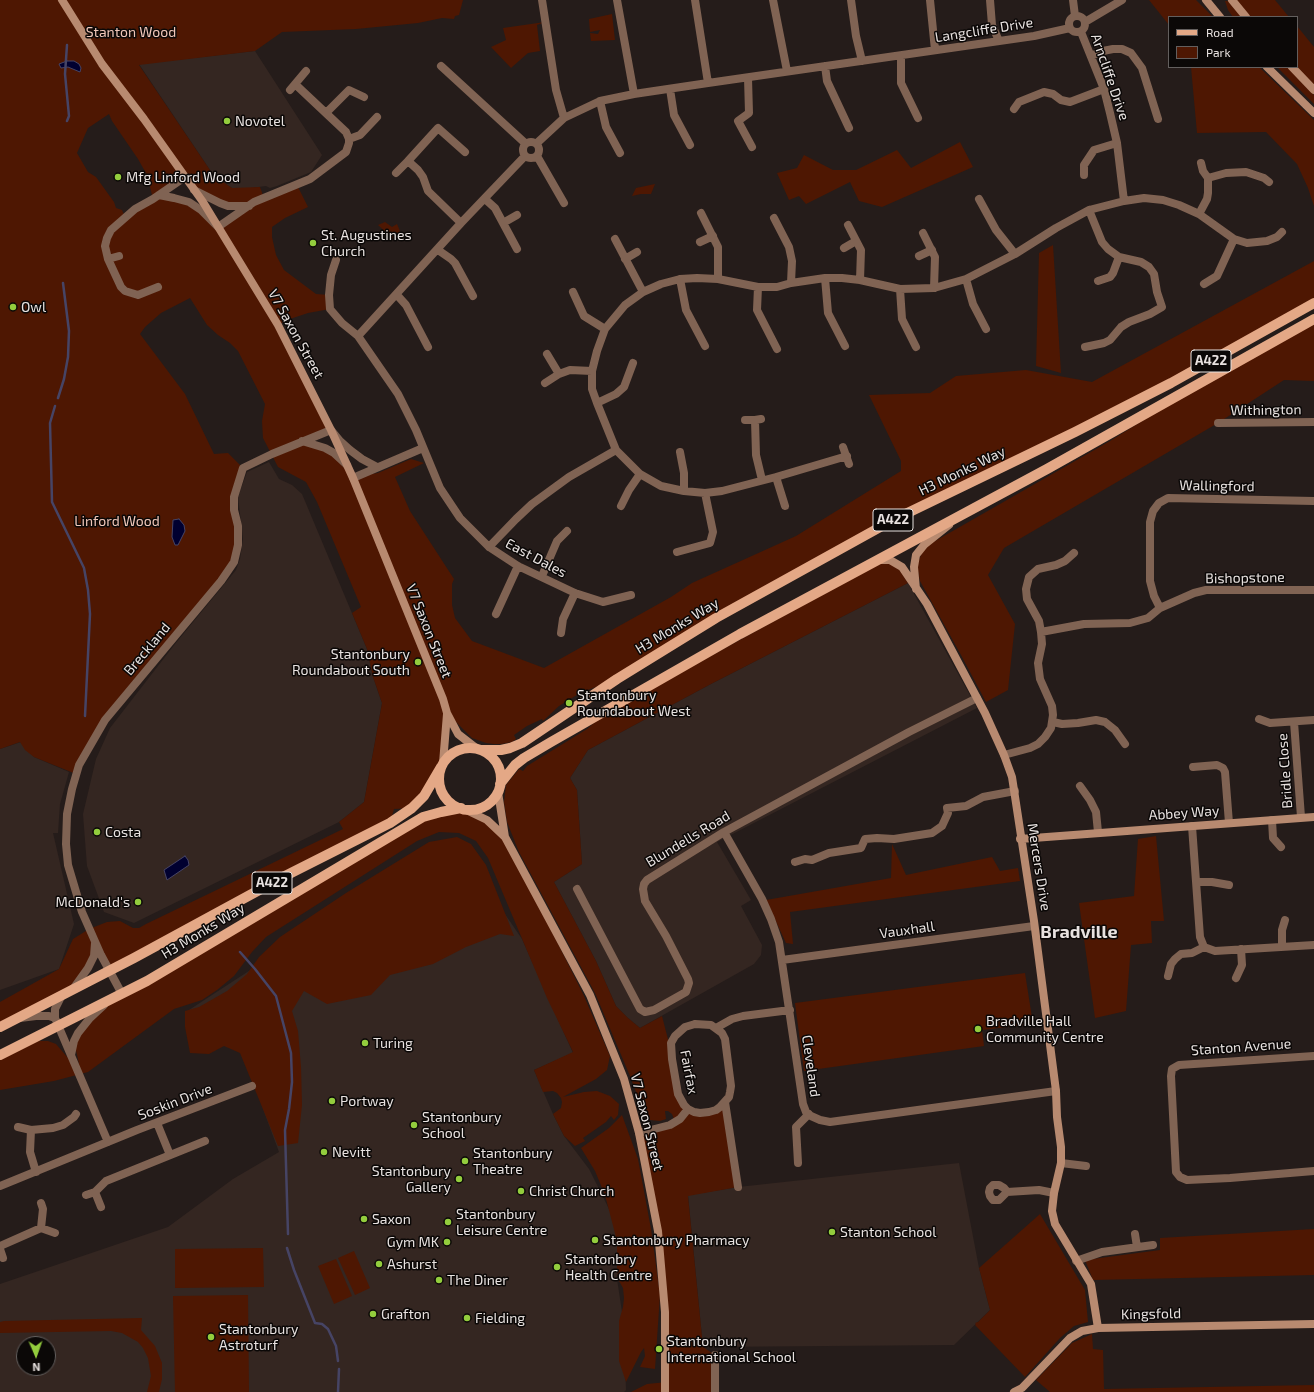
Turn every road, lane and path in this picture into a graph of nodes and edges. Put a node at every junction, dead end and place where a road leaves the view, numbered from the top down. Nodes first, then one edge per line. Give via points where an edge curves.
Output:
1 (62, 0) edge
2 (542, 0) edge
3 (617, 0) edge
4 (696, 0) edge
5 (773, 0) edge
6 (851, 0) edge
7 (930, 0) edge
8 (990, 0) edge
9 (1073, 0) edge
10 (1122, 0) edge
11 (1217, 0) edge
12 (1232, 0) edge
13 (1207, 2) edge
14 (1075, 16) junction
15 (1219, 16) edge
16 (1245, 16) edge
17 (1085, 22) junction
18 (1070, 28) junction
19 (1081, 32) junction
20 (999, 41) junction
21 (935, 50) junction
22 (901, 56) junction
23 (1091, 56) junction
24 (862, 61) junction
25 (441, 66) dead end
26 (824, 66) junction
27 (1268, 68) edge
28 (1293, 68) edge
29 (787, 71) junction
30 (306, 72) dead end
31 (748, 78) junction
32 (708, 83) junction
33 (670, 89) junction
34 (1104, 90) junction
35 (1314, 90) edge
36 (634, 94) junction
37 (364, 97) dead end
38 (600, 101) junction
39 (1014, 109) dead end
40 (326, 113) junction
41 (1314, 113) edge
42 (377, 117) dead end
43 (564, 118) junction
44 (918, 118) dead end
45 (1158, 119) dead end
46 (849, 128) dead end
47 (350, 138) junction
48 (525, 143) junction
49 (537, 143) junction
50 (1117, 143) junction
51 (690, 145) dead end
52 (752, 147) dead end
53 (465, 152) dead end
54 (620, 153) dead end
55 (525, 156) junction
56 (537, 156) junction
57 (408, 161) junction
58 (1201, 163) dead end
59 (396, 173) dead end
60 (1084, 175) dead end
61 (185, 177) junction
62 (1208, 178) junction
63 (1269, 182) dead end
64 (194, 190) junction
65 (159, 196) junction
66 (485, 199) junction
67 (979, 199) dead end
68 (1124, 201) junction
69 (564, 203) dead end
70 (249, 206) junction
71 (1090, 210) junction
72 (702, 213) dead end
73 (1198, 214) junction
74 (517, 215) dead end
75 (774, 218) dead end
76 (461, 223) junction
77 (503, 223) junction
78 (848, 225) dead end
79 (218, 227) junction
80 (923, 232) dead end
81 (1282, 232) dead end
82 (713, 236) junction
83 (615, 239) dead end
84 (1234, 239) junction
85 (856, 241) junction
86 (700, 242) dead end
87 (844, 248) dead end
88 (517, 249) dead end
89 (438, 250) junction
90 (932, 250) junction
91 (637, 252) dead end
92 (1015, 254) junction
93 (119, 256) dead end
94 (919, 256) dead end
95 (1119, 257) junction
96 (108, 259) junction
97 (625, 259) junction
98 (336, 260) dead end
99 (824, 278) junction
100 (680, 279) junction
101 (718, 279) junction
102 (966, 279) junction
103 (860, 280) junction
104 (1098, 281) dead end
105 (791, 283) junction
106 (1204, 284) dead end
107 (158, 287) dead end
108 (758, 287) junction
109 (934, 288) junction
110 (900, 289) junction
111 (573, 292) dead end
112 (643, 292) junction
113 (130, 293) junction
114 (397, 295) junction
115 (473, 296) dead end
116 (129, 302) dead end
117 (1314, 303) edge
118 (1314, 319) edge
119 (605, 329) junction
120 (986, 329) dead end
121 (358, 336) junction
122 (705, 346) dead end
123 (845, 346) dead end
124 (1085, 346) dead end
125 (428, 347) dead end
126 (916, 348) dead end
127 (777, 349) dead end
128 (547, 354) dead end
129 (633, 363) dead end
130 (592, 371) junction
131 (559, 374) junction
132 (545, 383) dead end
133 (596, 404) junction
134 (745, 420) dead end
135 (1314, 422) edge
136 (1218, 423) dead end
137 (332, 430) junction
138 (302, 441) junction
139 (843, 447) dead end
140 (423, 448) junction
141 (616, 450) junction
142 (680, 452) dead end
143 (346, 465) junction
144 (377, 467) junction
145 (640, 474) junction
146 (776, 477) junction
147 (352, 478) junction
148 (762, 480) junction
149 (684, 491) junction
150 (705, 493) junction
151 (1314, 501) edge
152 (621, 506) dead end
153 (785, 506) dead end
154 (967, 512) junction
155 (567, 531) dead end
156 (490, 547) junction
157 (678, 552) dead end
158 (1074, 554) dead end
159 (877, 560) junction
160 (518, 566) junction
161 (542, 576) junction
162 (916, 589) junction
163 (1314, 590) edge
164 (574, 593) junction
165 (631, 595) dead end
166 (1160, 608) junction
167 (496, 614) dead end
168 (1041, 632) junction
169 (562, 633) dead end
170 (977, 698) junction
171 (446, 709) junction
172 (1259, 719) dead end
173 (1314, 720) edge
174 (1053, 722) junction
175 (1294, 722) junction
176 (1125, 744) dead end
177 (479, 749) junction
178 (1004, 755) junction
179 (442, 765) junction
180 (1193, 767) dead end
181 (1080, 786) dead end
182 (499, 788) junction
183 (1015, 791) junction
184 (462, 809) junction
185 (1301, 817) junction
186 (1314, 817) edge
187 (1272, 820) junction
188 (1229, 824) junction
189 (1192, 826) junction
190 (724, 832) junction
191 (1098, 832) junction
192 (505, 837) junction
193 (1020, 839) junction
194 (1281, 847) dead end
195 (795, 862) dead end
196 (1197, 882) junction
197 (1229, 885) dead end
198 (577, 889) dead end
199 (1285, 920) dead end
200 (1034, 926) junction
201 (95, 941) junction
202 (1314, 945) edge
203 (1204, 947) junction
204 (1282, 947) junction
205 (1241, 949) junction
206 (782, 960) junction
207 (110, 971) junction
208 (1168, 976) dead end
209 (1236, 978) dead end
210 (71, 991) junction
211 (122, 994) junction
212 (61, 997) junction
213 (109, 1001) junction
214 (790, 1010) junction
215 (16, 1019) junction
216 (56, 1022) junction
217 (0, 1027) edge
218 (716, 1028) junction
219 (0, 1054) edge
220 (72, 1055) junction
221 (1314, 1056) edge
222 (252, 1086) dead end
223 (1056, 1091) junction
224 (725, 1102) junction
225 (688, 1109) junction
226 (809, 1114) junction
227 (76, 1117) dead end
228 (157, 1123) junction
229 (18, 1127) dead end
230 (31, 1130) junction
231 (639, 1133) junction
232 (108, 1142) junction
233 (202, 1152) dead end
234 (170, 1154) junction
235 (798, 1163) dead end
236 (1061, 1163) junction
237 (1086, 1166) dead end
238 (36, 1172) junction
239 (1314, 1172) edge
240 (0, 1186) edge
241 (738, 1187) dead end
242 (96, 1192) junction
243 (1007, 1192) dead end
244 (1054, 1193) junction
245 (86, 1196) dead end
246 (41, 1203) dead end
247 (101, 1206) dead end
248 (41, 1228) junction
249 (55, 1233) dead end
250 (1135, 1234) dead end
251 (1153, 1245) dead end
252 (0, 1246) edge
253 (1137, 1247) junction
254 (0, 1249) edge
255 (3, 1258) dead end
256 (1076, 1261) junction
257 (1314, 1324) edge
258 (1098, 1328) junction
259 (715, 1355) dead end
260 (665, 1392) edge
261 (716, 1392) edge
262 (1014, 1392) edge

1 - 61 street, V7 Saxon Street via 102,64
2 - 43 street via 556,90
3 - 36 street
4 - 32 street
5 - 29 street
6 - 24 street
7 - 21 street
8 - 20 street via 992,25
9 - 14 street
10 - 17 street
11 - 13 street
12 - 16 street
13 - 15 street
14 - 17 street via 1081,17
14 - 18 street via 1070,20
17 - 19 street
18 - 19 street via 1073,32
18 - 20 street, Langcliffe Drive
19 - 23 street, Arncliffe Drive
20 - 21 street, Langcliffe Drive
21 - 22 street, Langcliffe Drive
22 - 24 street, Langcliffe Drive
22 - 44 street via 901,83
23 - 34 street, Arncliffe Drive
23 - 45 street via 1113,49 1131,53 1142,68
24 - 26 street, Langcliffe Drive
25 - 48 street
26 - 29 street, Langcliffe Drive
26 - 46 street via 827,81
27 - 41 street
28 - 35 street
29 - 31 street, Langcliffe Drive
30 - 40 street via 292,87
31 - 32 street, Langcliffe Drive
31 - 52 street via 749,113 738,121
32 - 33 street, Langcliffe Drive
33 - 36 street, Langcliffe Drive
33 - 51 street via 674,115
34 - 39 street via 1070,102 1044,92 1019,102
34 - 50 street, Arncliffe Drive
36 - 38 street, Langcliffe Drive
37 - 40 street via 349,90
38 - 43 street, Langcliffe Drive
38 - 54 street via 606,127
40 - 47 street
42 - 47 street via 360,135
43 - 49 street, Langcliffe Drive
47 - 70 street via 346,152 322,171 310,179
48 - 49 street
48 - 55 street
49 - 56 street via 540,151
50 - 60 street via 1094,150 1084,165
50 - 68 street, Arncliffe Drive
53 - 57 street via 438,128
55 - 56 street
55 - 66 street
56 - 69 street
57 - 59 street
57 - 76 street via 423,177 428,191
58 - 62 street
61 - 64 street, V7 Saxon Street
61 - 65 street
62 - 63 street via 1226,173 1246,172
62 - 73 street via 1207,199
64 - 70 street via 228,206
64 - 79 street, V7 Saxon Street
65 - 79 street via 189,202
65 - 96 street via 135,210 111,230 105,246
66 - 76 street
66 - 77 street via 495,208
67 - 92 street via 996,230
68 - 71 street
68 - 73 street via 1144,198 1163,200 1179,204
70 - 79 street
71 - 92 street
71 - 95 street via 1102,242
72 - 82 street
73 - 84 street
74 - 77 street
75 - 105 street via 790,247
76 - 89 street
77 - 88 street
78 - 85 street
79 - 137 street, V7 Saxon Street via 297,360
80 - 90 street
81 - 84 street via 1277,237 1259,243
82 - 86 street
82 - 101 street via 718,247
83 - 97 street
84 - 106 street via 1217,276
85 - 87 street
85 - 103 street via 861,250
89 - 114 street
89 - 115 street via 455,263
90 - 94 street
90 - 109 street via 935,257
91 - 97 street
92 - 102 street
93 - 96 street
95 - 104 street via 1110,277
95 - 124 street via 1141,262 1149,267 1154,274 1162,307 1121,327 1110,340
96 - 113 street via 121,287
97 - 112 street
98 - 121 street via 331,275 330,309
99 - 103 street
99 - 105 street
99 - 123 street via 828,313
100 - 101 street
100 - 112 street
100 - 122 street via 686,310
101 - 108 street
102 - 109 street
102 - 120 street via 973,304
103 - 110 street
105 - 108 street via 777,287
107 - 113 street via 138,295
108 - 127 street via 757,310
109 - 110 street
110 - 126 street via 902,319
111 - 119 street via 584,316
112 - 119 street via 625,305
113 - 116 street
114 - 121 street
114 - 125 street via 406,305
117 - 177 main road, H3 Monks Way / A422 via 1107,416 893,520 723,614 516,745 501,750
118 - 154 main road, A422
119 - 130 street
121 - 140 street via 398,394
128 - 131 street
129 - 133 street via 624,387
130 - 131 street via 570,370
130 - 133 street via 592,389
131 - 132 street
133 - 141 street
134 - 148 street via 758,419 756,455
135 - 136 street, Withington
137 - 138 street, Breckland
137 - 143 street, V7 Saxon Street
137 - 144 street via 350,450
138 - 143 street via 325,448
138 - 201 street, Breckland via 243,468 234,498 238,545 234,562 105,720 79,765 67,814 66,844 68,865 82,912
139 - 146 street via 848,460
140 - 144 street
140 - 156 street, East Dales via 440,488 460,518
141 - 145 street
141 - 156 street via 569,477 532,504
142 - 149 street
143 - 147 street, V7 Saxon Street
144 - 147 street
145 - 149 street via 661,486
145 - 152 street
146 - 148 street
146 - 153 street
147 - 171 street, V7 Saxon Street
148 - 150 street
149 - 150 street
150 - 157 street via 713,532 710,543
151 - 166 street, Wallingford via 1168,498 1159,503 1150,522 1150,581
154 - 159 main road, A422
154 - 162 street via 924,545 916,555
155 - 161 street via 557,541
156 - 160 street, East Dales
158 - 168 street via 1065,562 1038,569 1029,578 1027,599 1039,621
159 - 162 street, Mercers Drive via 890,560 902,567
159 - 182 main road, A422 via 740,634 524,758 515,765
160 - 161 street, East Dales
160 - 167 street
161 - 164 street, East Dales
162 - 170 street, Mercers Drive via 927,604
163 - 166 street, Bishopstone via 1206,590
164 - 165 street, East Dales via 603,602
164 - 169 street via 564,619
166 - 168 street, Bishopstone via 1148,618 1130,623 1084,624
168 - 174 street via 1042,644 1038,663 1040,679 1052,706
170 - 178 street, Mercers Drive
170 - 190 street, Blundells Road
171 - 177 street, V7 Saxon Street via 458,734
171 - 179 street, V7 Saxon Street
172 - 175 street, Bridle Close via 1270,723
173 - 175 street, Bridle Close
174 - 176 street via 1105,722 1116,730
174 - 178 street via 1046,737 1038,744
175 - 185 street, Bridle Close
177 - 179 main road, A422 via 457,750 449,755
177 - 182 main road via 491,756 497,764 501,774
178 - 183 street, Mercers Drive
179 - 184 main road via 439,780 442,792 450,802
179 - 207 main road, H3 Monks Way / A422 via 424,796 390,823
180 - 188 street via 1217,765 1223,768
181 - 191 street via 1096,812
182 - 184 main road, A422 via 492,800 484,806 474,810
182 - 192 street, V7 Saxon Street
183 - 193 street, Mercers Drive
183 - 195 street via 983,797 966,806 947,804 948,813 942,826 932,834 865,840 861,848
184 - 192 street, V7 Saxon Street via 487,820
184 - 211 main road, H3 Monks Way / A422 via 423,817
185 - 186 street, Abbey Way
185 - 187 street, Abbey Way
187 - 188 street, Abbey Way
187 - 194 street via 1273,838
188 - 189 street, Abbey Way
189 - 191 street, Abbey Way
189 - 196 street
190 - 198 street, Blundells Road via 644,884 645,901 689,983 686,992 654,1010 644,1012 640,1009
190 - 206 street, Cleveland via 762,899 779,942
191 - 193 street, Abbey Way
192 - 231 street, V7 Saxon Street via 590,995 627,1090
193 - 200 street, Mercers Drive
196 - 197 street
196 - 203 street via 1200,937
199 - 204 street
200 - 206 street, Vauxhall
200 - 223 street, Mercers Drive
201 - 207 street, Breckland
201 - 210 street via 94,956
202 - 204 street
203 - 205 street via 1215,951
203 - 208 street via 1192,953 1181,954 1171,964
204 - 205 street
205 - 209 street via 1242,965
206 - 214 street, Cleveland
207 - 210 main road, H3 Monks Way / A422
207 - 211 street, Breckland
210 - 212 main road, H3 Monks Way / A422
211 - 213 main road, H3 Monks Way / A422
212 - 215 main road, H3 Monks Way / A422
212 - 216 street via 55,1009
213 - 216 main road, H3 Monks Way / A422
213 - 220 street via 78,1033
214 - 218 street via 743,1016
214 - 226 street, Cleveland via 803,1104
215 - 216 street via 49,1016
215 - 217 main road, H3 Monks Way / A422
216 - 219 main road, H3 Monks Way / A422
216 - 220 street
218 - 224 street via 722,1032 725,1039 731,1086
218 - 225 street, Fairfax via 711,1025 695,1024 679,1032 671,1043 678,1094
220 - 232 street
221 - 239 street, Stanton Avenue via 1179,1065 1172,1069 1171,1076 1176,1172 1180,1178 1187,1180
222 - 228 street, Soskin Drive
223 - 226 street, Cleveland via 830,1122
223 - 236 street, Mercers Drive
224 - 225 street, Fairfax via 716,1110 709,1112 700,1113
224 - 241 street
225 - 231 street, Fairfax via 680,1119 670,1125
226 - 235 street via 796,1126
227 - 230 street via 53,1128
228 - 232 street, Soskin Drive
228 - 234 street
229 - 230 street
230 - 238 street via 30,1152
231 - 260 street, V7 Saxon Street via 658,1231 666,1312
232 - 238 street, Soskin Drive
233 - 234 street via 201,1142
234 - 242 street via 106,1181
236 - 237 street
236 - 244 street, Mercers Drive
238 - 240 street, Soskin Drive
242 - 245 street
242 - 247 street
243 - 244 street via 1039,1190
244 - 256 street, Mercers Drive via 1052,1211 1055,1224
246 - 248 street
248 - 249 street
248 - 252 street
250 - 253 street
251 - 253 street
253 - 256 street via 1102,1252
254 - 255 street
256 - 258 street, Mercers Drive via 1091,1284
257 - 258 street, Kingsfold
258 - 262 street, Kingsfold via 1082,1331 1070,1338 1022,1388
259 - 261 street

